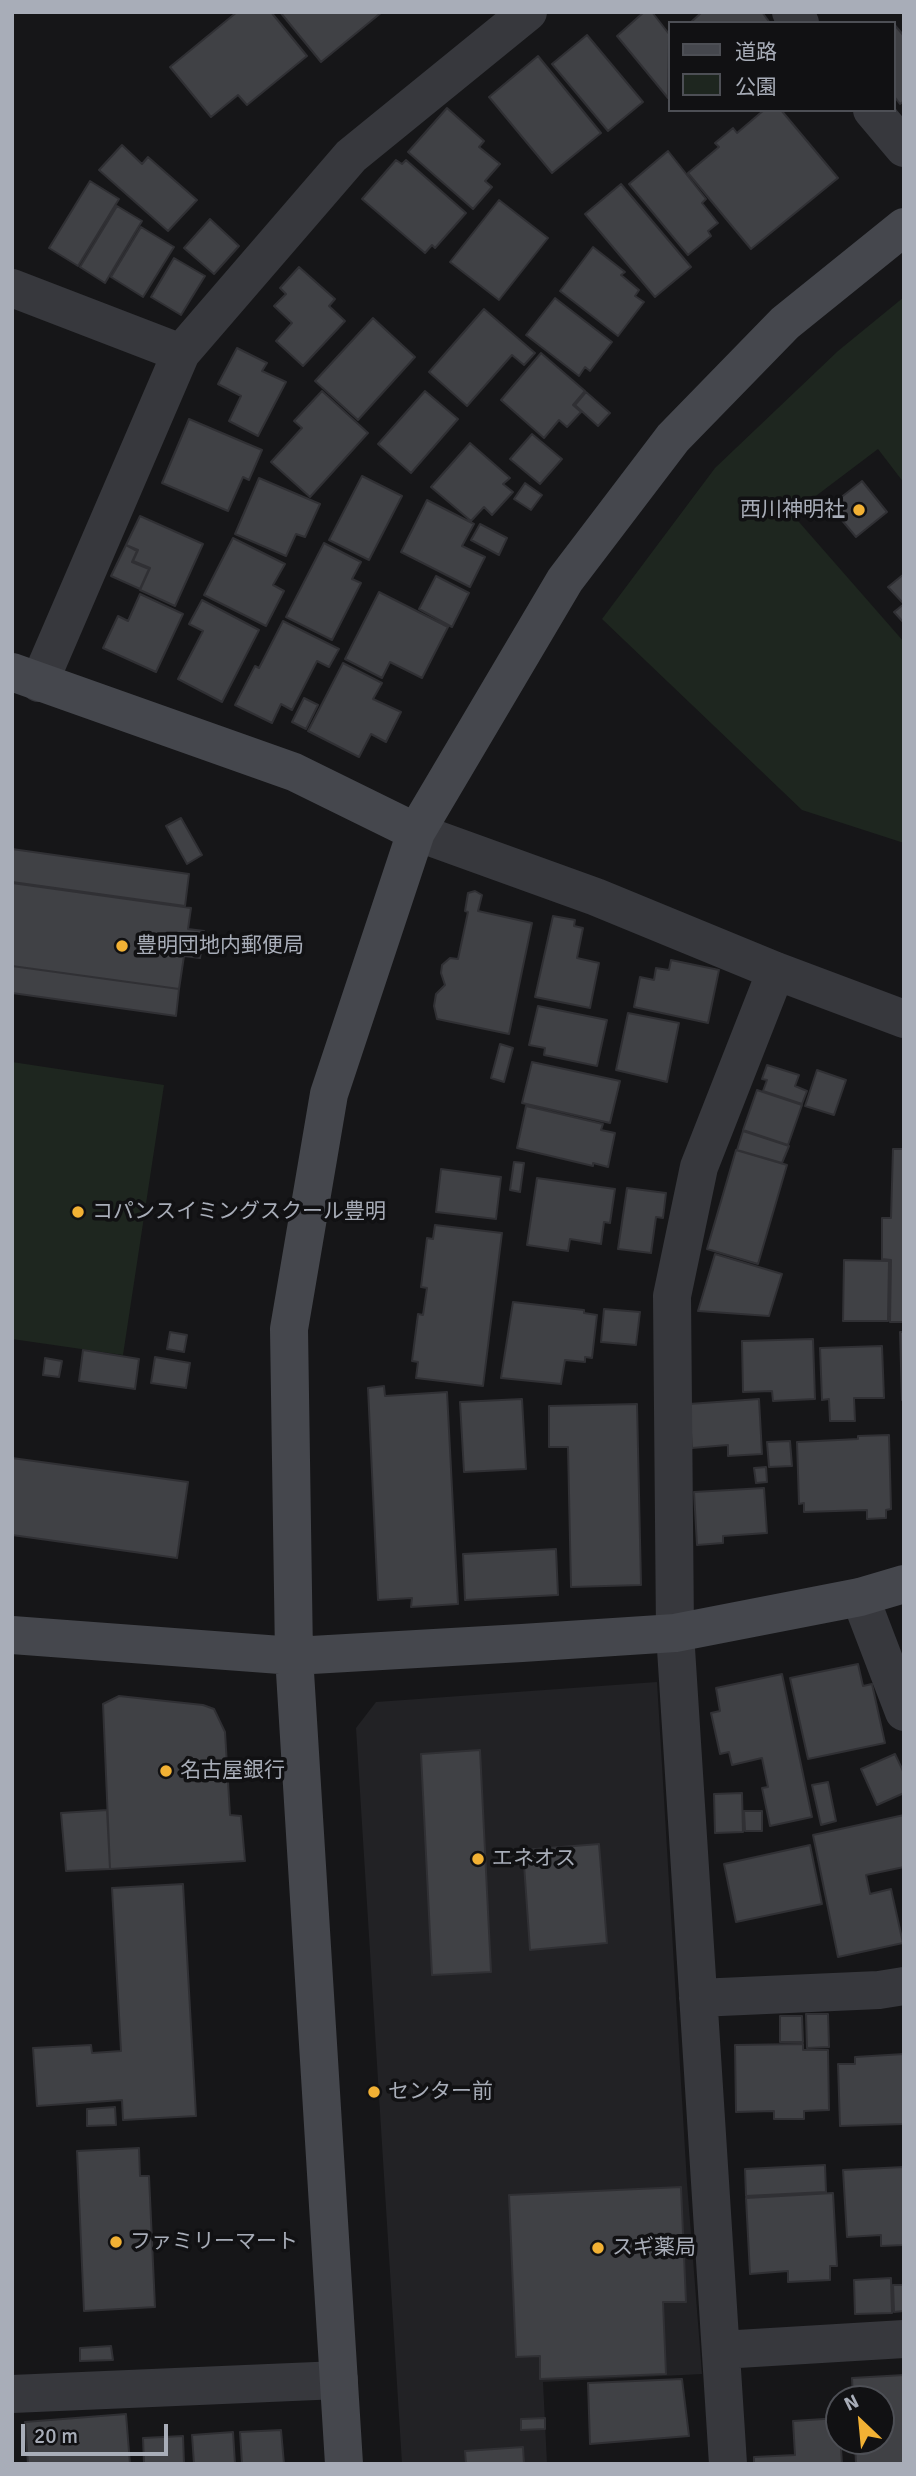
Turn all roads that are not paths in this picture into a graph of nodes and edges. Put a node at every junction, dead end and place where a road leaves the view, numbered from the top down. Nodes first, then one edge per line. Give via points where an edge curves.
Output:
1 (528, 12) edge
2 (874, 112) edge
3 (904, 148) edge
4 (904, 227) edge
5 (12, 288) edge
6 (181, 354) junction
7 (25, 678) edge
8 (416, 832) junction
9 (776, 971) junction
10 (904, 1019) edge
11 (904, 1584) edge
12 (860, 1597) junction
13 (675, 1633) junction
14 (12, 1635) edge
15 (294, 1656) junction
16 (904, 1712) edge
17 (904, 1986) edge
18 (698, 1998) junction
19 (904, 2339) edge
20 (721, 2350) junction
21 (339, 2380) junction
22 (12, 2394) edge
23 (344, 2464) edge
24 (728, 2464) edge

1 - 6 street via 351,156
2 - 3 street
4 - 8 street via 785,323 673,438 565,580
5 - 6 street
6 - 7 street
7 - 8 street via 294,772
8 - 9 street via 596,897
8 - 15 street via 328,1094 289,1329
9 - 10 street
9 - 13 street via 699,1167 672,1296
11 - 12 street
12 - 13 street
12 - 16 street
13 - 15 street
13 - 18 street
14 - 15 street
15 - 21 street
17 - 18 street
18 - 20 street
19 - 20 street
20 - 24 street
21 - 22 street
21 - 23 street

